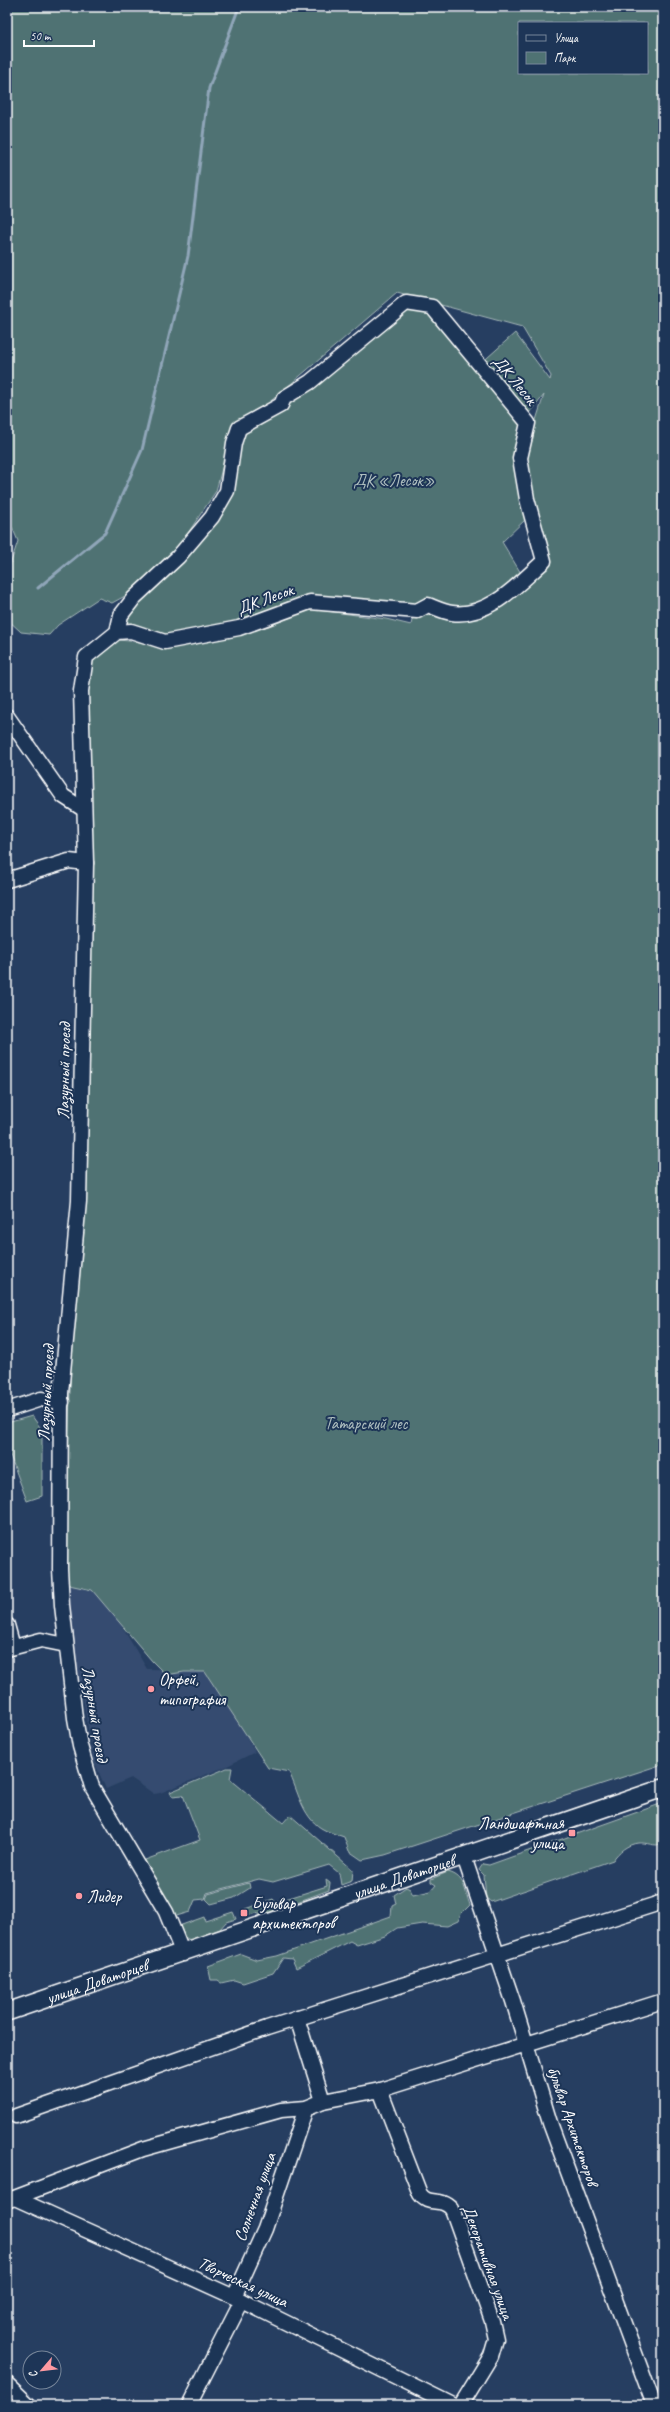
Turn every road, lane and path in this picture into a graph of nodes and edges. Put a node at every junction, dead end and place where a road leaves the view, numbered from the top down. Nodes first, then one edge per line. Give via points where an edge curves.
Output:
1 (117, 632) junction
2 (7, 716) edge
3 (83, 809) junction
4 (86, 863) junction
5 (7, 880) edge
6 (62, 1402) junction
7 (7, 1410) edge
8 (7, 1625) edge
9 (66, 1645) junction
10 (10, 1648) edge
11 (663, 1788) edge
12 (464, 1857) junction
13 (663, 1902) edge
14 (183, 1954) junction
15 (497, 1954) junction
16 (663, 2001) edge
17 (7, 2012) edge
18 (297, 2018) junction
19 (526, 2044) junction
20 (380, 2090) junction
21 (323, 2101) junction
22 (306, 2108) junction
23 (16, 2116) dead end
24 (11, 2199) edge
25 (238, 2299) junction
26 (7, 2384) edge
27 (29, 2405) edge
28 (189, 2405) edge
29 (454, 2405) edge
30 (461, 2405) edge
31 (654, 2405) edge

1 - 1 street, ДК Лесок via 121,615 134,598 178,557 212,517 227,491 234,443 239,428 281,405 284,398 310,382 406,303 432,307 528,423 520,458 527,499 544,561 497,601 477,612 452,613 428,605 417,611 310,602 239,628 165,642 132,631
1 - 3 street via 86,657 80,691
2 - 3 street via 63,796
3 - 4 street, Лазурный проезд
4 - 5 street via 69,861
4 - 6 street, Лазурный проезд via 79,1200
6 - 7 street via 41,1399
6 - 9 street, Лазурный проезд via 60,1570
8 - 10 street
9 - 10 street via 41,1640
9 - 14 street, Лазурный проезд via 80,1746 92,1787 166,1912
11 - 12 main road, улица Доваторцев
12 - 14 main road, улица Доваторцев
12 - 15 street, бульвар Архитекторов
13 - 15 street
14 - 17 main road, улица Доваторцев
15 - 18 street
15 - 19 street, бульвар Архитекторов
16 - 19 street
18 - 21 street
18 - 23 street
19 - 20 street
19 - 31 street, бульвар Архитекторов via 550,2123
20 - 21 street
20 - 30 street, Декоративная улица via 420,2194 424,2200 439,2200 452,2209 492,2321 496,2339 491,2356
21 - 22 street
22 - 24 street via 281,2110 143,2149
22 - 25 street, Солнечная улица
24 - 25 street, Творческая улица
25 - 28 street, Солнечная улица
25 - 29 street, Творческая улица
26 - 27 street

